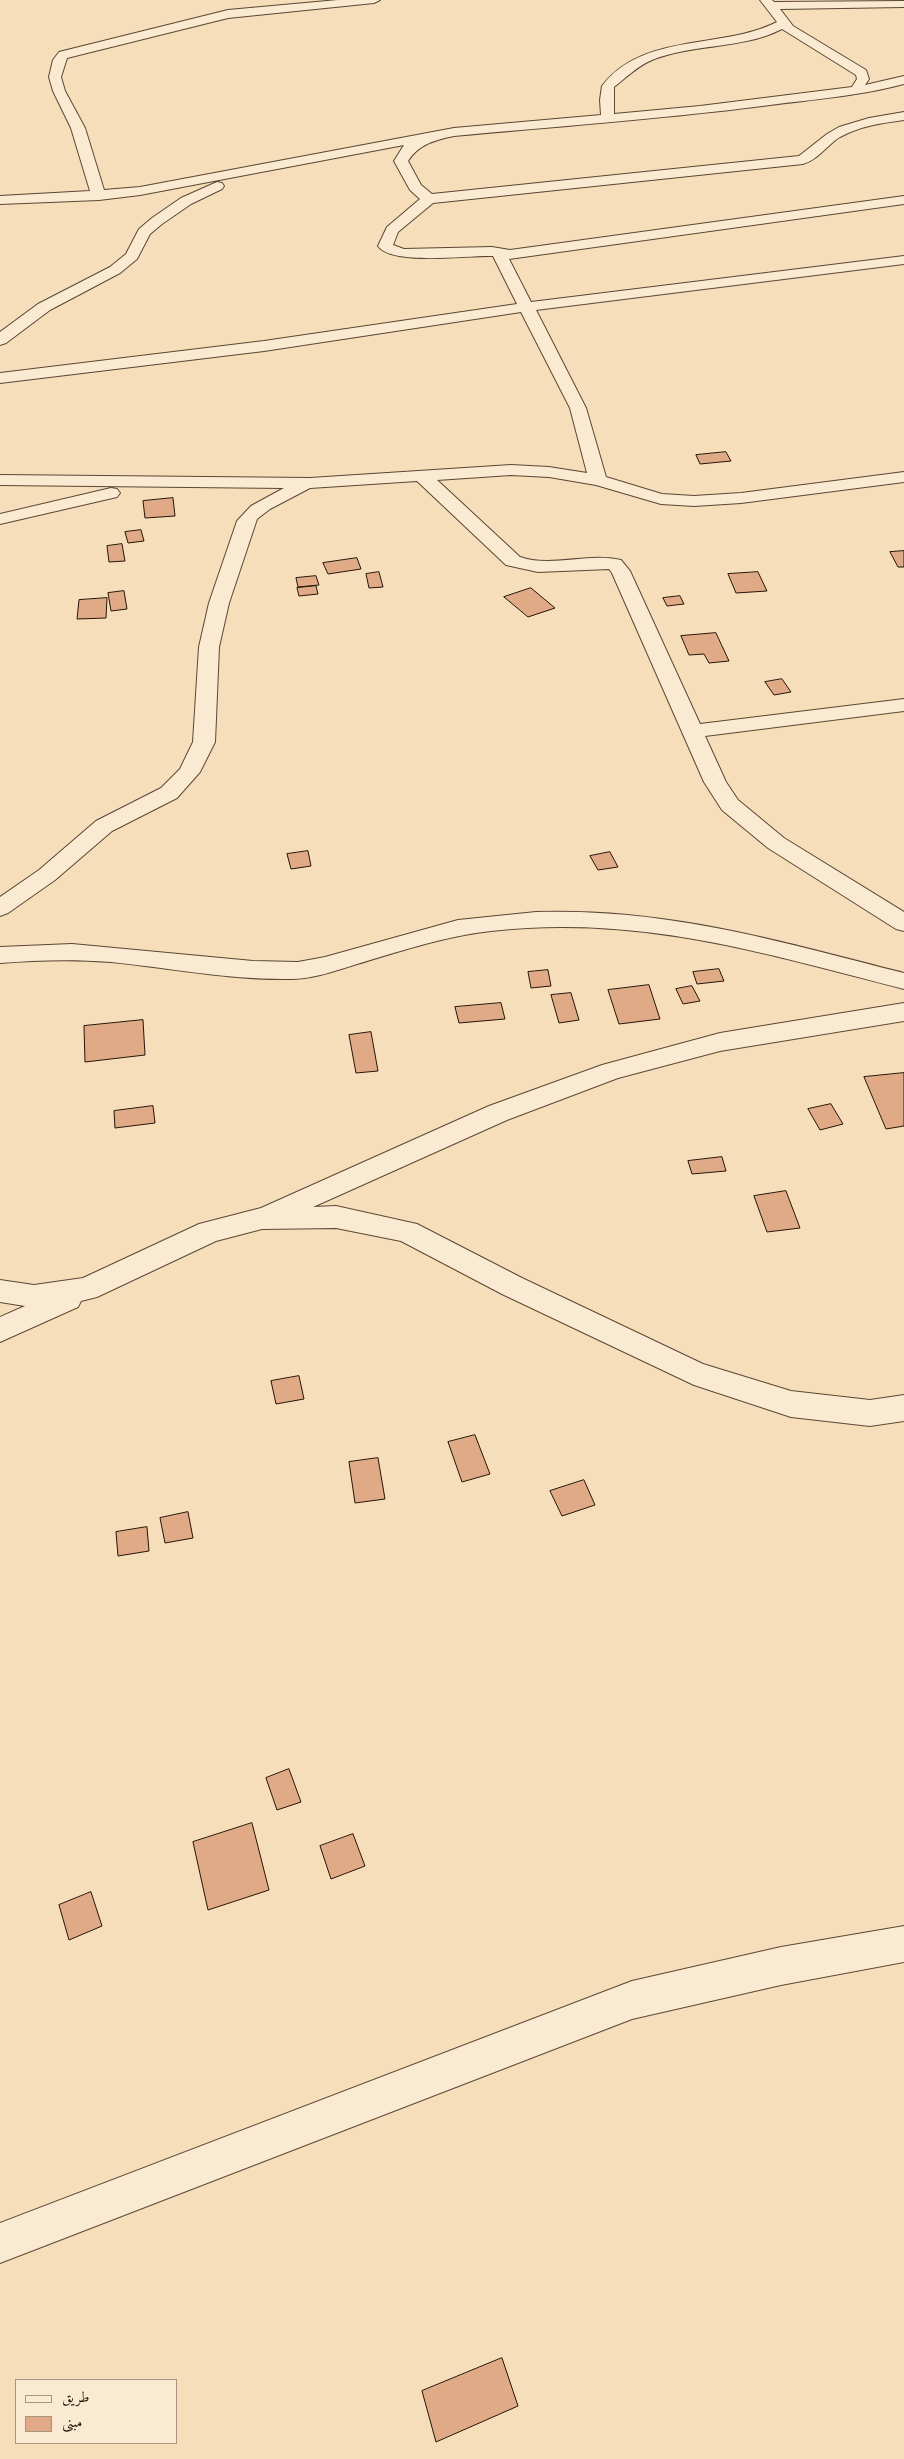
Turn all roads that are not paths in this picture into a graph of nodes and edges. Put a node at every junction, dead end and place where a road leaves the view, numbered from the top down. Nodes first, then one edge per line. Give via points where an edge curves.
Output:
1 (374, 0) edge
2 (768, 3) edge
3 (904, 4) edge
4 (784, 23) junction
5 (904, 80) edge
6 (904, 86) edge
7 (878, 88) junction
8 (855, 91) junction
9 (904, 116) edge
10 (608, 120) junction
11 (431, 136) junction
12 (255, 171) junction
13 (99, 196) junction
14 (429, 199) junction
15 (0, 200) edge
16 (904, 200) edge
17 (500, 256) junction
18 (904, 260) edge
19 (526, 307) junction
20 (0, 340) edge
21 (0, 378) edge
22 (421, 475) junction
23 (904, 477) edge
24 (0, 480) edge
25 (598, 480) junction
26 (156, 483) junction
27 (310, 483) junction
28 (0, 519) edge
29 (904, 705) edge
30 (692, 731) junction
31 (0, 908) edge
32 (904, 923) edge
33 (0, 955) edge
34 (904, 980) edge
35 (904, 1012) edge
36 (262, 1218) junction
37 (87, 1289) junction
38 (0, 1292) edge
39 (0, 1330) edge
40 (904, 1408) edge
41 (904, 1944) edge
42 (0, 2243) edge

1 - 13 street via 228,14 63,55 58,60 55,77 78,128
2 - 3 street
2 - 4 street
4 - 8 street via 862,73 863,79
4 - 10 street via 758,36 669,51 636,63 608,86
5 - 7 street
6 - 7 street
7 - 8 street
8 - 10 street
9 - 14 street via 857,125 836,134 803,160
10 - 11 street
11 - 12 street
11 - 14 street via 410,147 400,161 415,188
12 - 13 street
12 - 20 street via 186,201 144,232 132,256 115,270 44,307
13 - 15 street
14 - 17 street via 392,230 385,246 404,254 505,253
16 - 17 street
17 - 19 street
18 - 19 street
19 - 21 street via 264,346
19 - 25 street via 578,408
22 - 25 street via 511,470
22 - 27 street
22 - 30 street via 514,561 526,567 614,564 621,571
23 - 25 street via 694,501 661,499
24 - 26 street
26 - 27 street
26 - 28 street
27 - 31 street via 262,505 246,521 219,603 209,647 204,742 189,772 169,793 104,826 46,876
29 - 30 street
30 - 32 street via 715,782 730,805 746,821
33 - 34 street via 51,950 84,951 210,966 292,971 324,966 420,938 488,923 596,918 671,926
35 - 36 street via 720,1042 611,1071 498,1113
36 - 37 street via 209,1232
36 - 40 street via 336,1217 407,1232 694,1373 792,1404 870,1413
37 - 38 street via 34,1296
37 - 39 street
41 - 42 street via 780,1966 632,2000

